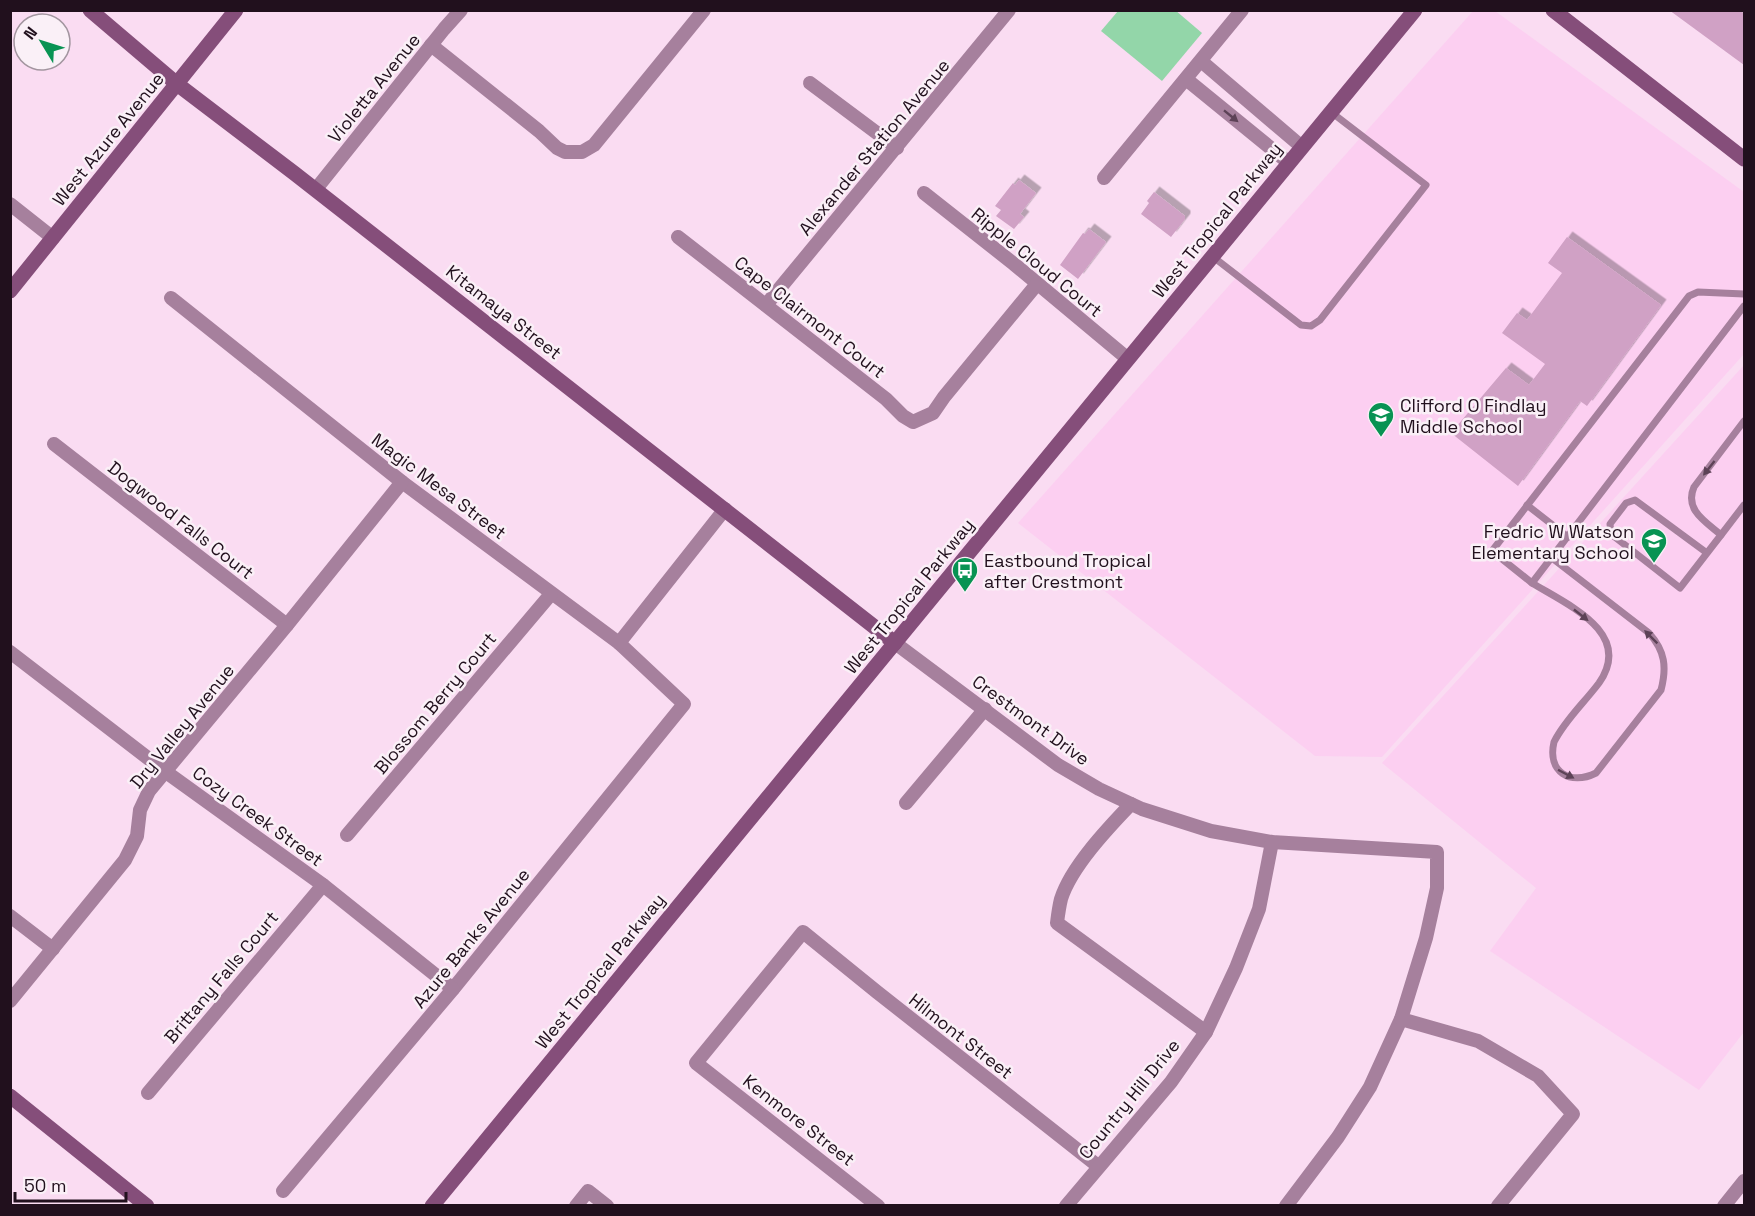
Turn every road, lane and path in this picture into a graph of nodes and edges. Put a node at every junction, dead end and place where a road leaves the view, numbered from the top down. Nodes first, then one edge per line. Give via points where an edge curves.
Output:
1 (90, 10) edge
2 (236, 10) edge
3 (461, 10) edge
4 (704, 10) edge
5 (1009, 10) edge
6 (1242, 10) edge
7 (1415, 10) edge
8 (1553, 10) edge
9 (431, 45) junction
10 (1201, 62) junction
11 (1186, 79) junction
12 (810, 83) dead end
13 (177, 84) junction
14 (1331, 112) junction
15 (1302, 147) junction
16 (897, 148) junction
17 (1744, 159) edge
18 (1289, 163) junction
19 (1104, 178) dead end
20 (316, 189) junction
21 (924, 194) dead end
22 (10, 204) edge
23 (678, 237) dead end
24 (53, 238) junction
25 (1212, 256) junction
26 (1037, 284) junction
27 (10, 291) edge
28 (1744, 294) edge
29 (171, 298) dead end
30 (766, 306) junction
31 (1744, 306) edge
32 (1128, 359) junction
33 (1744, 422) edge
34 (54, 444) dead end
35 (402, 482) junction
36 (1527, 505) junction
37 (1744, 505) edge
38 (725, 509) junction
39 (1721, 535) junction
40 (1568, 537) junction
41 (1707, 553) junction
42 (1552, 558) junction
43 (1532, 584) junction
44 (550, 594) junction
45 (286, 625) junction
46 (618, 643) junction
47 (895, 643) junction
48 (10, 652) edge
49 (684, 704) joint
50 (985, 709) junction
51 (166, 772) junction
52 (906, 804) dead end
53 (1131, 804) junction
54 (347, 836) dead end
55 (1272, 842) junction
56 (323, 885) junction
57 (10, 916) edge
58 (803, 932) joint
59 (52, 949) junction
60 (453, 989) junction
61 (10, 1001) edge
62 (1401, 1019) junction
63 (1206, 1032) junction
64 (148, 1093) dead end
65 (10, 1096) edge
66 (1098, 1166) junction
67 (1744, 1181) edge
68 (283, 1191) dead end
69 (147, 1206) edge
70 (432, 1206) edge
71 (576, 1206) edge
72 (607, 1206) edge
73 (878, 1206) edge
74 (1066, 1206) edge
75 (1286, 1206) edge
76 (1498, 1206) edge
77 (1724, 1206) edge

1 - 13 main road, Kitamaya Street
2 - 13 main road, West Azure Avenue
3 - 9 street, Violetta Avenue
4 - 9 street via 594,145 576,153 557,148
5 - 16 street, Alexander Station Avenue
6 - 10 street
7 - 14 main road, West Tropical Parkway
8 - 17 main road
9 - 20 street, Violetta Avenue
10 - 11 street
10 - 15 street
11 -> 18 street
11 - 19 street
12 - 16 street
13 - 20 main road, Kitamaya Street
13 - 24 main road, West Azure Avenue
14 - 15 main road, West Tropical Parkway
14 - 25 lane via 1426,184 1320,320 1311,326 1301,325
15 - 18 main road, West Tropical Parkway
16 - 30 street, Alexander Station Avenue
18 - 25 main road, West Tropical Parkway
20 - 38 main road, Kitamaya Street
21 - 26 street, Ripple Cloud Court
22 - 24 street
23 - 30 street, Cape Clairmont Court
24 - 27 main road, West Azure Avenue
25 - 32 main road, West Tropical Parkway
26 - 30 street, Cape Clairmont Court via 933,413 913,422
26 - 32 street, Ripple Cloud Court
28 - 36 lane via 1698,292 1689,296
29 - 35 street, Magic Mesa Street
31 - 40 lane
32 - 47 main road, West Tropical Parkway
33 -> 39 lane via 1691,494 1695,513
34 - 45 street, Dogwood Falls Court
35 - 44 street, Magic Mesa Street
35 - 45 street, Dry Valley Avenue
36 - 40 lane
36 - 43 lane via 1492,551
37 - 39 lane
38 - 46 street
38 - 47 main road, Kitamaya Street
39 - 41 lane
40 - 42 lane
41 - 41 lane via 1680,588 1611,534 1610,524 1626,503 1635,500
42 - 43 lane
43 -> 42 lane via 1598,628 1610,649 1606,671 1554,742 1552,752 1557,769 1580,779 1596,773 1661,690 1663,655 1649,633
44 - 46 street, Magic Mesa Street
44 - 54 street, Blossom Berry Court
45 - 51 street, Dry Valley Avenue
46 - 49 street, Magic Mesa Street
47 - 50 street, Crestmont Drive
47 - 70 main road, West Tropical Parkway
48 - 51 street, Cozy Creek Street
49 - 60 street, Azure Banks Avenue
50 - 52 street
50 - 53 street, Crestmont Drive via 1058,765
51 - 56 street, Cozy Creek Street
51 - 59 street, Dry Valley Avenue via 149,791 140,810 137,836 125,860
53 - 55 street, Crestmont Drive via 1211,831
53 - 63 street via 1108,828 1072,878 1061,898 1057,923
55 - 62 street, Crestmont Drive via 1437,852 1437,888
55 - 63 street, Country Hill Drive via 1258,909
56 - 60 street, Cozy Creek Street
56 - 64 street, Brittany Falls Court
57 - 59 street
58 - 66 street, Hilmont Street
58 - 73 street, Kenmore Street via 696,1063
59 - 61 street, Dry Valley Avenue
60 - 68 street, Azure Banks Avenue
62 - 75 street via 1370,1087
62 - 76 street via 1478,1041 1538,1076 1573,1114
63 - 66 street, Country Hill Drive via 1171,1082
65 - 69 main road
66 - 74 street, Country Hill Drive
67 - 77 street
71 - 72 street via 588,1191

